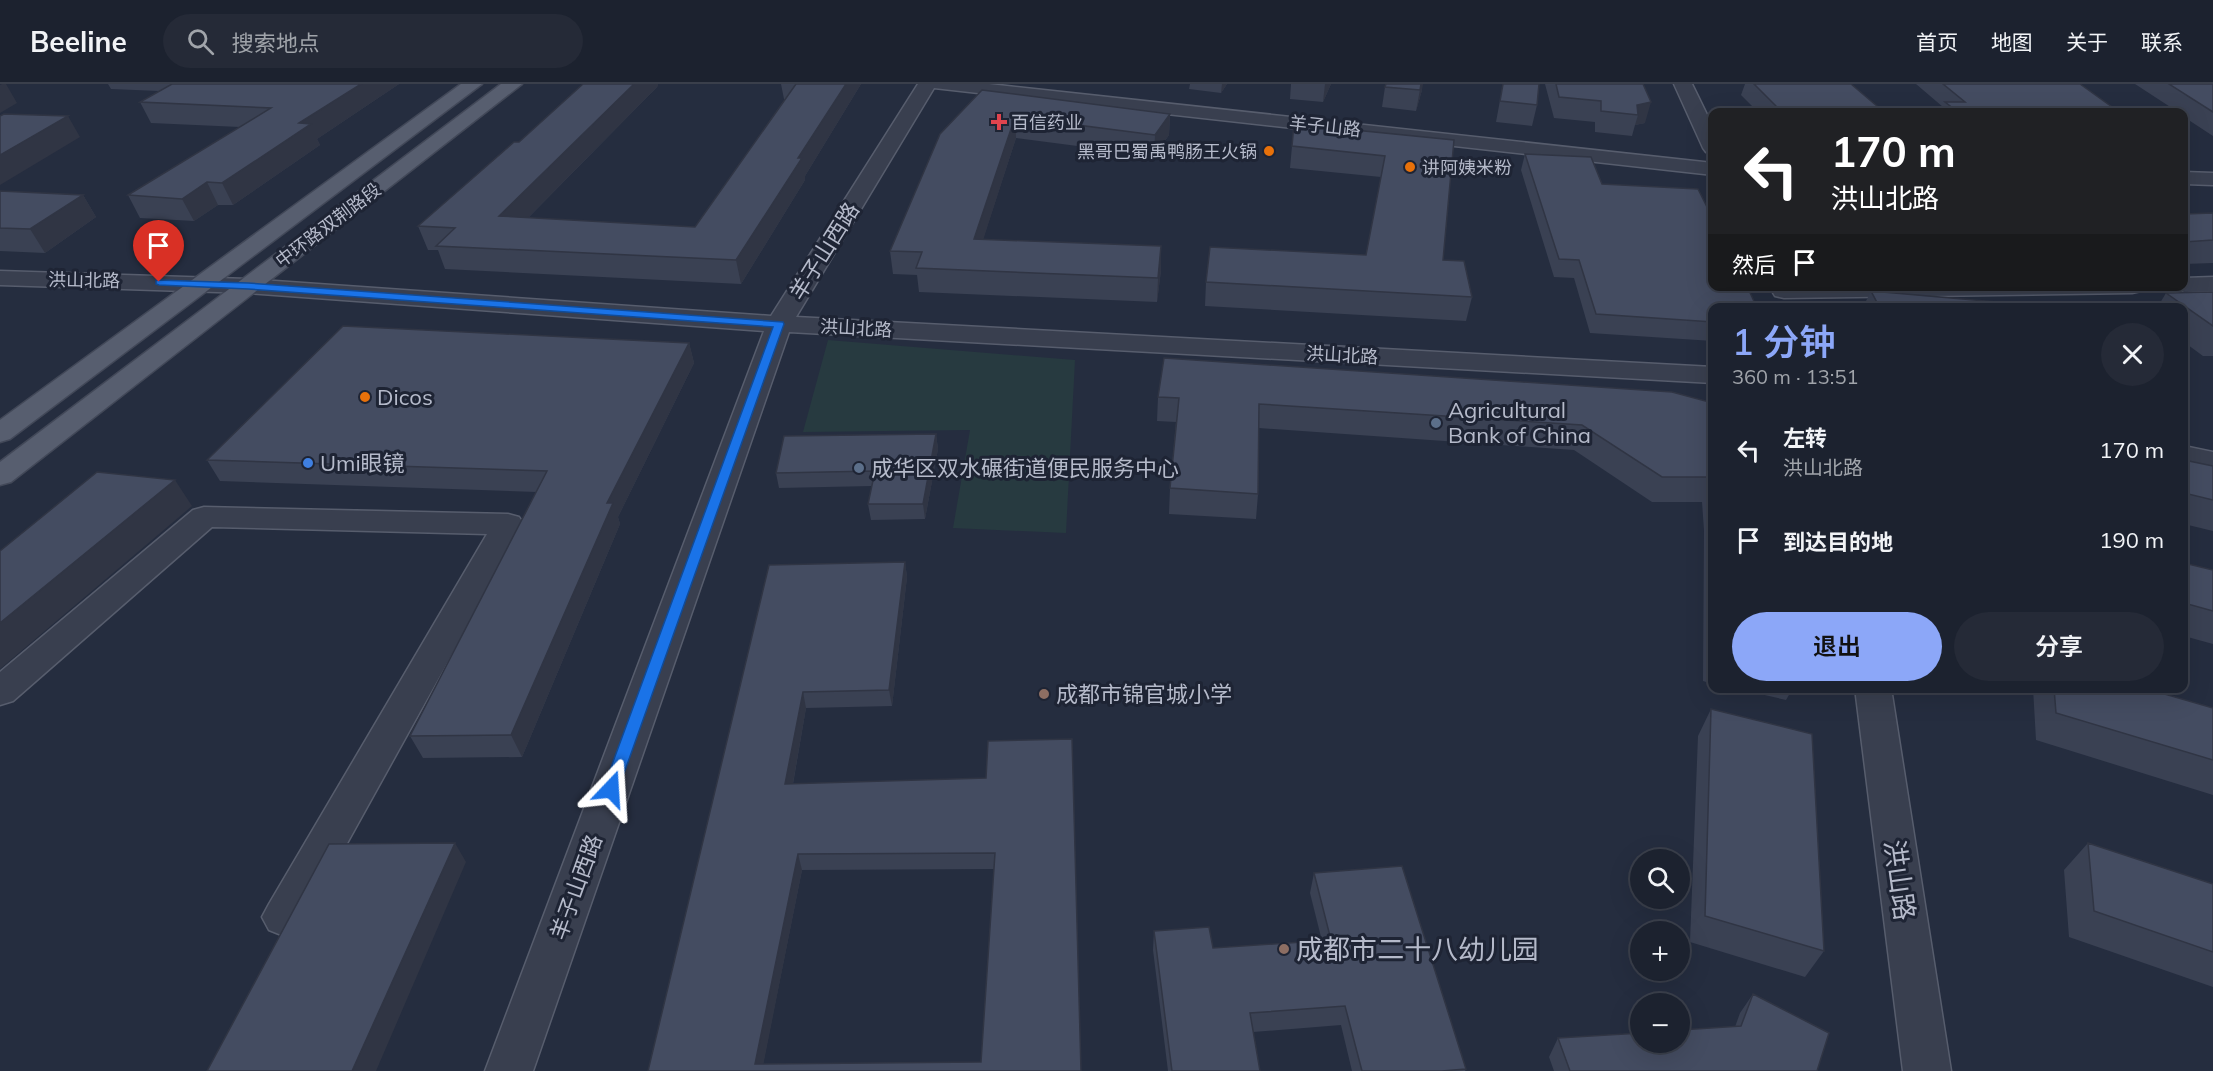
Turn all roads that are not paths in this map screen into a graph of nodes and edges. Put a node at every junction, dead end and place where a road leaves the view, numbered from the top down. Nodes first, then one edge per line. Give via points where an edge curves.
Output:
1 (473, 84) edge
2 (513, 84) edge
3 (927, 84) edge
4 (938, 84) edge
5 (1683, 84) edge
6 (1708, 137) edge
7 (1708, 168) edge
8 (2188, 178) edge
9 (2213, 179) edge
10 (0, 278) edge
11 (205, 284) junction
12 (2213, 284) edge
13 (2188, 285) edge
14 (248, 286) junction
15 (1940, 291) edge
16 (1786, 295) edge
17 (779, 324) junction
18 (1708, 375) edge
19 (0, 433) edge
20 (2188, 456) edge
21 (2213, 461) edge
22 (0, 476) edge
23 (0, 692) edge
24 (1874, 693) edge
25 (284, 917) dead end
26 (509, 1071) edge
27 (1927, 1071) edge

1 - 11 main road, 中环路双荆路段
2 - 14 main road, 中环路双荆路段
3 - 17 street, 羊子山西路
4 - 7 street, 羊子山路
5 - 6 street
8 - 9 street
10 - 11 street, 洪山北路
11 - 14 street, 洪山北路
11 - 19 main road, 中环路双荆路段
12 - 13 street
14 - 17 street, 洪山北路
14 - 22 main road, 中环路双荆路段
15 - 16 street
17 - 18 street, 洪山北路
17 - 26 street, 羊子山西路
20 - 21 street
23 - 25 street via 204,517 508,524
24 - 27 street, 洪山路

